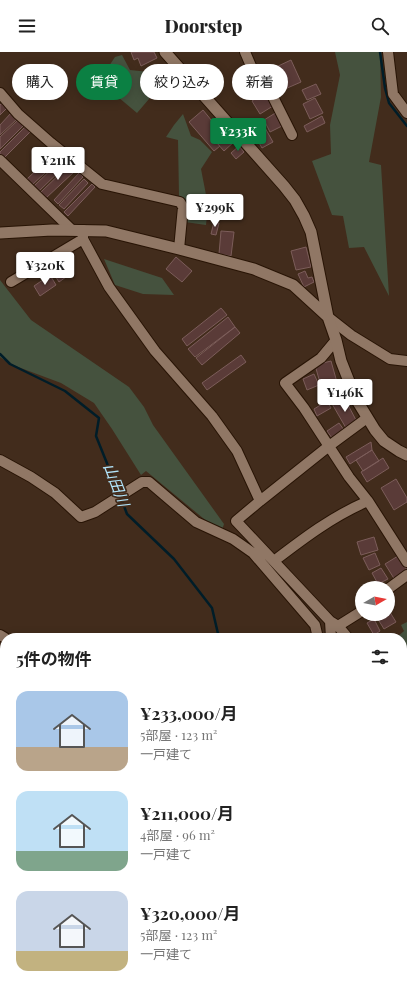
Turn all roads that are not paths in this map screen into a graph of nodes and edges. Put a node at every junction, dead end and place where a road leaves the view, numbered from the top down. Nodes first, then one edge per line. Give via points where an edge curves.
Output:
1 (165, 52) edge
2 (245, 52) edge
3 (388, 52) edge
4 (0, 93) edge
5 (407, 113) edge
6 (292, 135) dead end
7 (0, 160) edge
8 (0, 233) edge
9 (79, 233) junction
10 (179, 249) junction
11 (11, 282) dead end
12 (328, 317) junction
13 (336, 340) junction
14 (407, 361) edge
15 (367, 418) junction
16 (329, 446) junction
17 (407, 454) edge
18 (0, 460) edge
19 (260, 501) junction
20 (368, 501) junction
21 (274, 561) junction
22 (407, 562) edge
23 (407, 575) edge
24 (395, 583) edge
25 (355, 614) edge
26 (334, 624) junction
27 (317, 633) edge
28 (333, 633) edge
29 (343, 633) edge

1 - 12 street via 295,200 311,232
2 - 6 street via 257,80 263,77
3 - 5 street via 393,94
4 - 10 street via 18,114 102,184 180,202 183,207
7 - 9 street
8 - 9 street via 52,230
9 - 10 street via 106,231
9 - 11 street
9 - 19 street via 109,288 154,351 212,416 237,451
10 - 12 street via 254,269 293,285
12 - 13 street
12 - 14 street via 351,335 390,359
13 - 15 street via 348,380
13 - 16 street via 321,358 285,383
15 - 16 street
15 - 17 street via 384,441
16 - 19 street
16 - 20 street
18 - 27 street via 55,493 81,517 95,512 142,482 149,482 196,522 233,539 252,553 315,625
19 - 21 street via 236,521
20 - 21 street via 346,510
20 - 22 street
21 - 26 street
23 - 24 street
25 - 26 street
26 - 28 street
26 - 29 street

